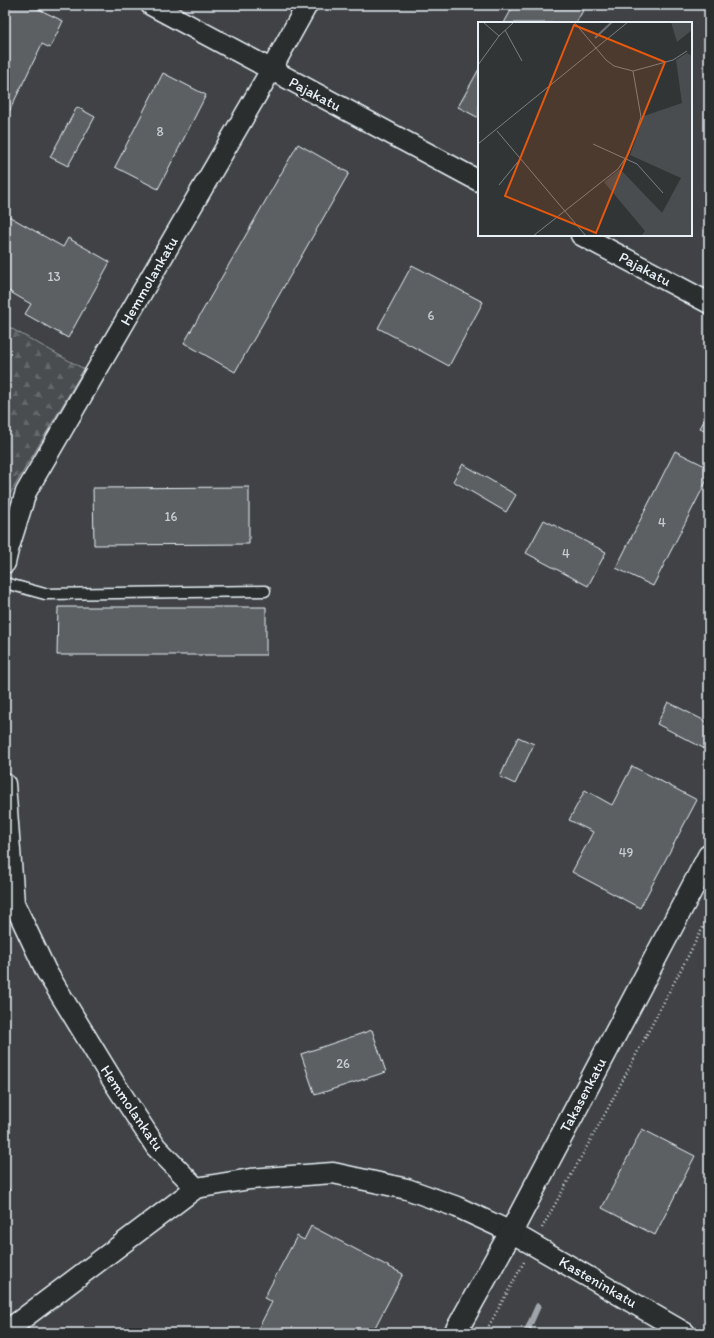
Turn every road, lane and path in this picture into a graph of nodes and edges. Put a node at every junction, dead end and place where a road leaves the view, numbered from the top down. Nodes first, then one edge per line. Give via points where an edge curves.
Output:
1 (151, 5) edge
2 (307, 5) edge
3 (271, 70) junction
4 (478, 180) edge
5 (583, 236) edge
6 (708, 298) edge
7 (5, 563) edge
8 (5, 583) edge
9 (264, 591) dead end
10 (5, 784) edge
11 (709, 856) edge
12 (709, 916) edge
13 (196, 1188) junction
14 (511, 1232) junction
15 (533, 1245) junction
16 (5, 1332) edge
17 (455, 1333) edge
18 (485, 1333) edge
19 (685, 1333) edge

1 - 3 street, Pajakatu
2 - 3 street, Hemmolankatu
3 - 4 street, Pajakatu
3 - 7 street, Hemmolankatu via 26,492
5 - 6 street, Pajakatu
8 - 9 lane via 45,594
10 - 13 street, Hemmolankatu via 14,903 46,971 113,1082 156,1146
11 - 14 street, Takasenkatu
12 - 15 path
13 - 14 street via 250,1179 333,1173 407,1189 457,1206
13 - 16 street
14 - 15 street, Kasteninkatu
14 - 17 street, Takasenkatu
15 - 18 path
15 - 19 street, Kasteninkatu

